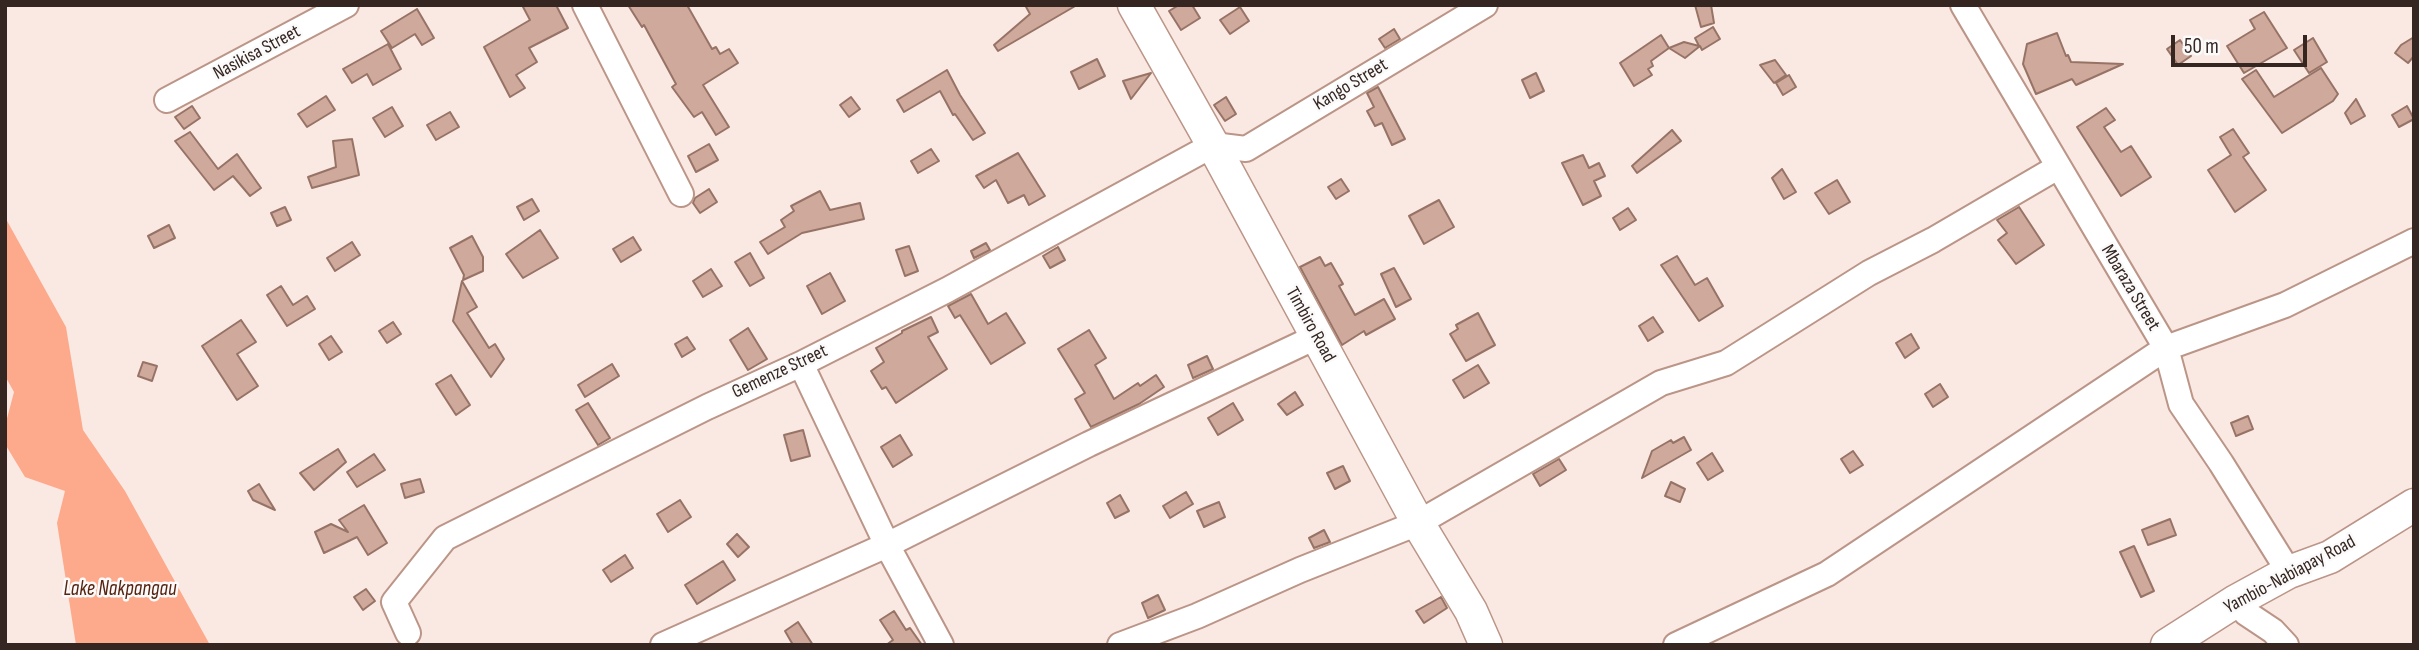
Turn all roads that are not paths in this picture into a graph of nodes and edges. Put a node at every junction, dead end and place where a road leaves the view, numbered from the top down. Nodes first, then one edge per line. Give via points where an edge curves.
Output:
1 (346, 5) edge
2 (585, 5) edge
3 (1134, 5) edge
4 (1485, 5) edge
5 (1963, 5) edge
6 (167, 100) dead end
7 (1213, 145) junction
8 (2058, 167) junction
9 (681, 194) dead end
10 (2414, 241) edge
11 (1316, 337) junction
12 (2166, 348) junction
13 (801, 364) junction
14 (2414, 505) edge
15 (1418, 523) junction
16 (887, 545) junction
17 (2289, 572) junction
18 (2236, 601) junction
19 (408, 633) dead end
20 (663, 645) edge
21 (941, 645) edge
22 (1120, 645) edge
23 (1486, 645) edge
24 (1676, 645) edge
25 (2166, 645) edge
26 (2286, 645) edge

1 - 6 street, Nasikisa Street
2 - 9 street
3 - 7 main road, Timbiro Road
4 - 7 street, Kango Street via 1246,149
5 - 8 street, Mbaraza Street
7 - 11 main road, Timbiro Road
7 - 13 street, Gemenze Street
8 - 12 street, Mbaraza Street
8 - 15 street via 1869,273 1726,363 1661,383
10 - 12 street via 2285,305
11 - 15 main road, Timbiro Road
11 - 16 street via 1089,443
12 - 17 street, Mbaraza Street via 2181,404
12 - 24 street via 1827,574
13 - 16 street
13 - 19 street, Gemenze Street via 445,538 394,601
14 - 17 main road, Yambio-Nabiapay Road via 2330,557
15 - 22 street
15 - 23 main road, Timbiro Road
16 - 20 street
16 - 21 street
17 - 18 main road, Yambio-Nabiapay Road
18 - 25 main road, Yambio-Nabiapay Road
18 - 26 street

